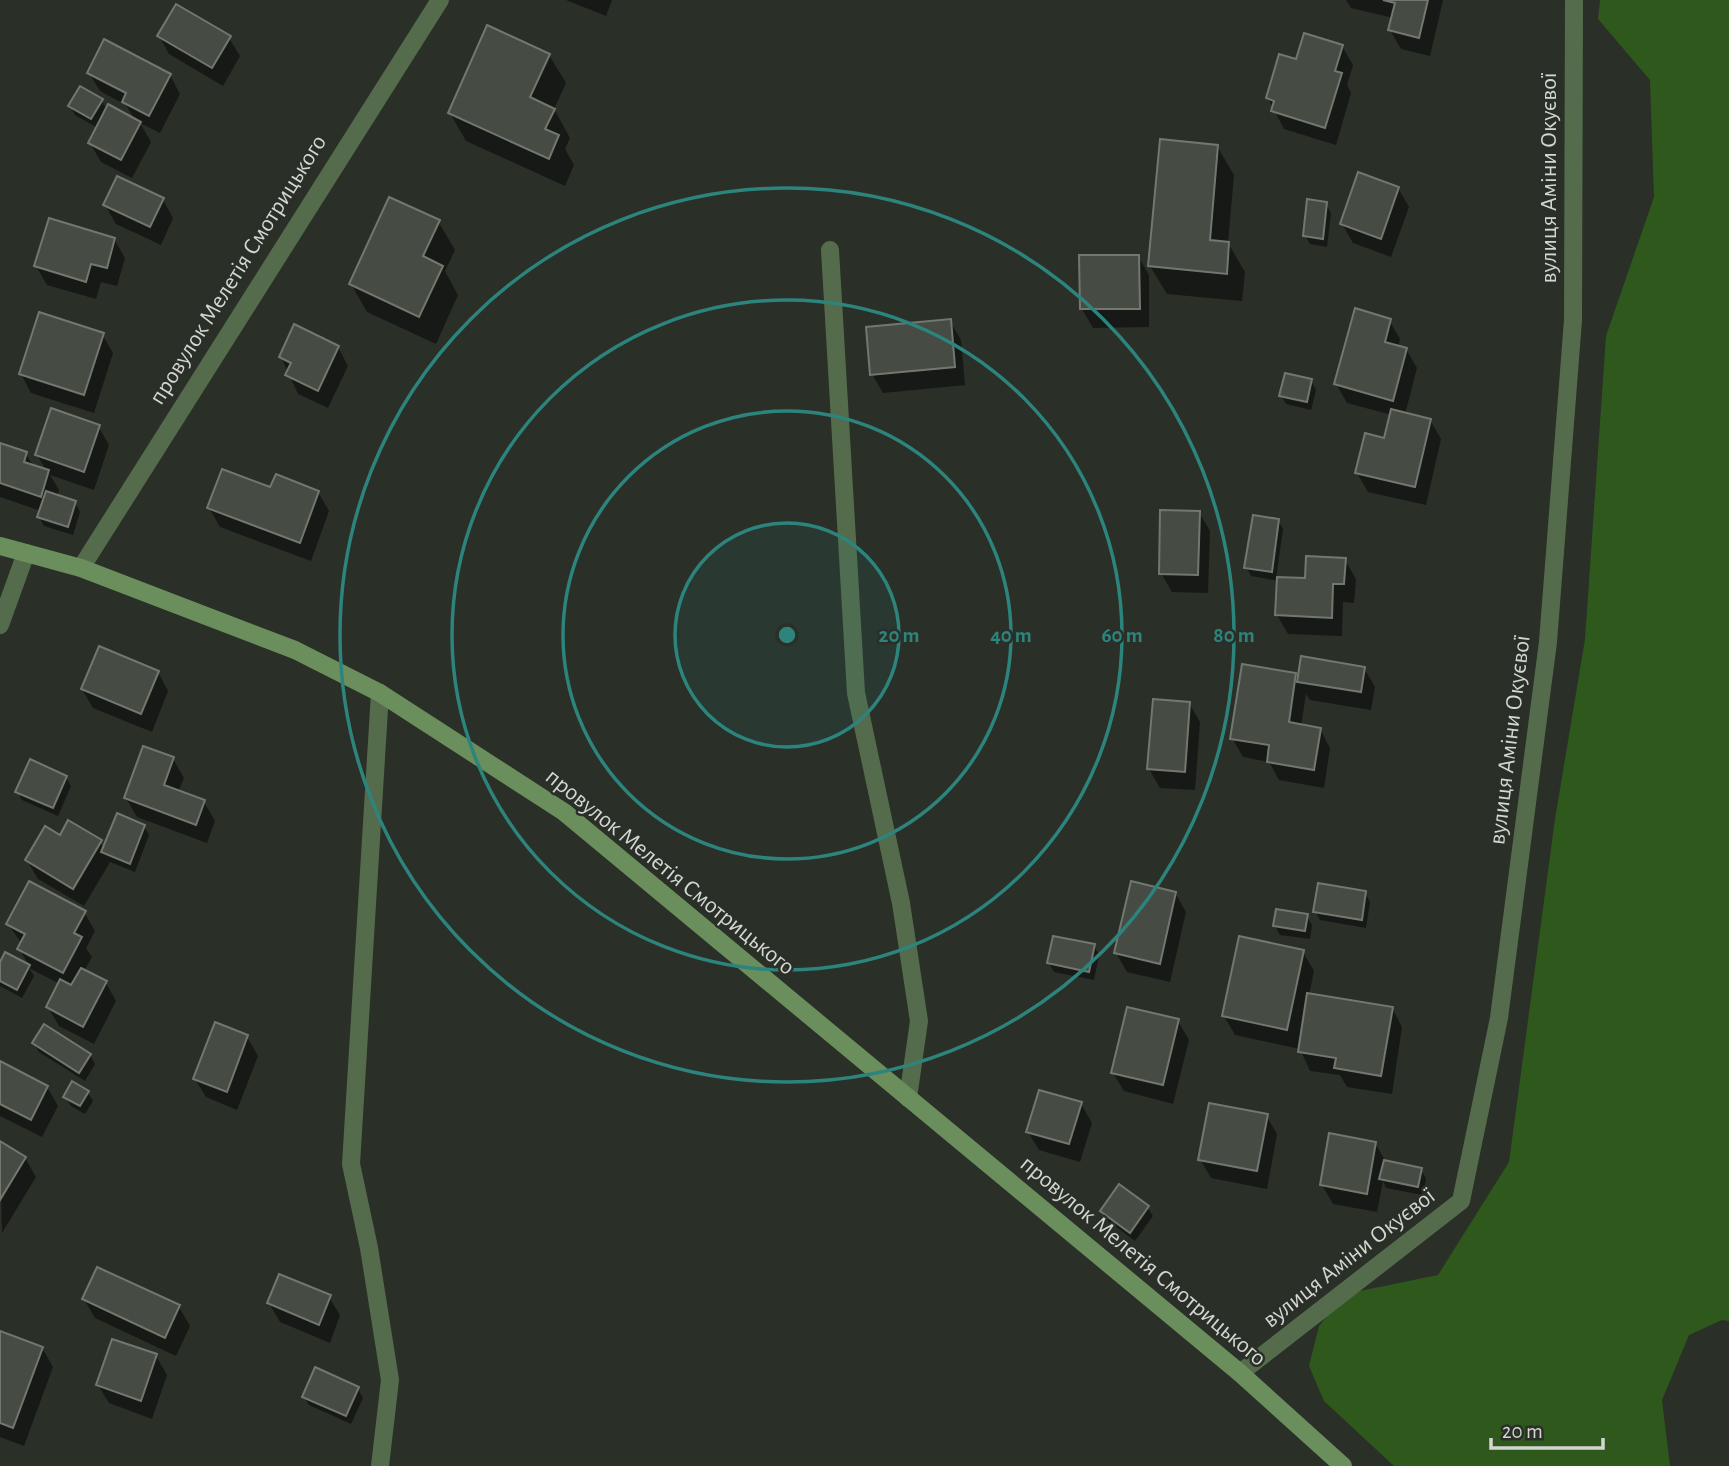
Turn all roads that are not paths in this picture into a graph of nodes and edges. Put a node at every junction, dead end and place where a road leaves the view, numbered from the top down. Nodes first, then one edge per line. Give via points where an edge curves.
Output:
1 (440, 0) edge
2 (1574, 0) edge
3 (830, 250) dead end
4 (0, 546) edge
5 (26, 553) junction
6 (81, 568) junction
7 (0, 625) edge
8 (380, 693) junction
9 (908, 1098) junction
10 (1240, 1373) junction
11 (380, 1466) edge
12 (1343, 1466) edge

1 - 6 street, провулок Мелетія Смотрицького
2 - 10 street, вулиця Аміни Окуєвої via 1573,320 1548,642 1499,1018 1461,1201
3 - 9 street via 856,693 901,903 919,1021
4 - 5 street, провулок Мелетія Смотрицького
5 - 6 street, провулок Мелетія Смотрицького
5 - 7 street
6 - 8 street, провулок Мелетія Смотрицького via 295,650
8 - 9 street, провулок Мелетія Смотрицького via 564,812
8 - 11 street via 351,1164 390,1380
9 - 10 street, провулок Мелетія Смотрицького
10 - 12 street, провулок Мелетія Смотрицького

